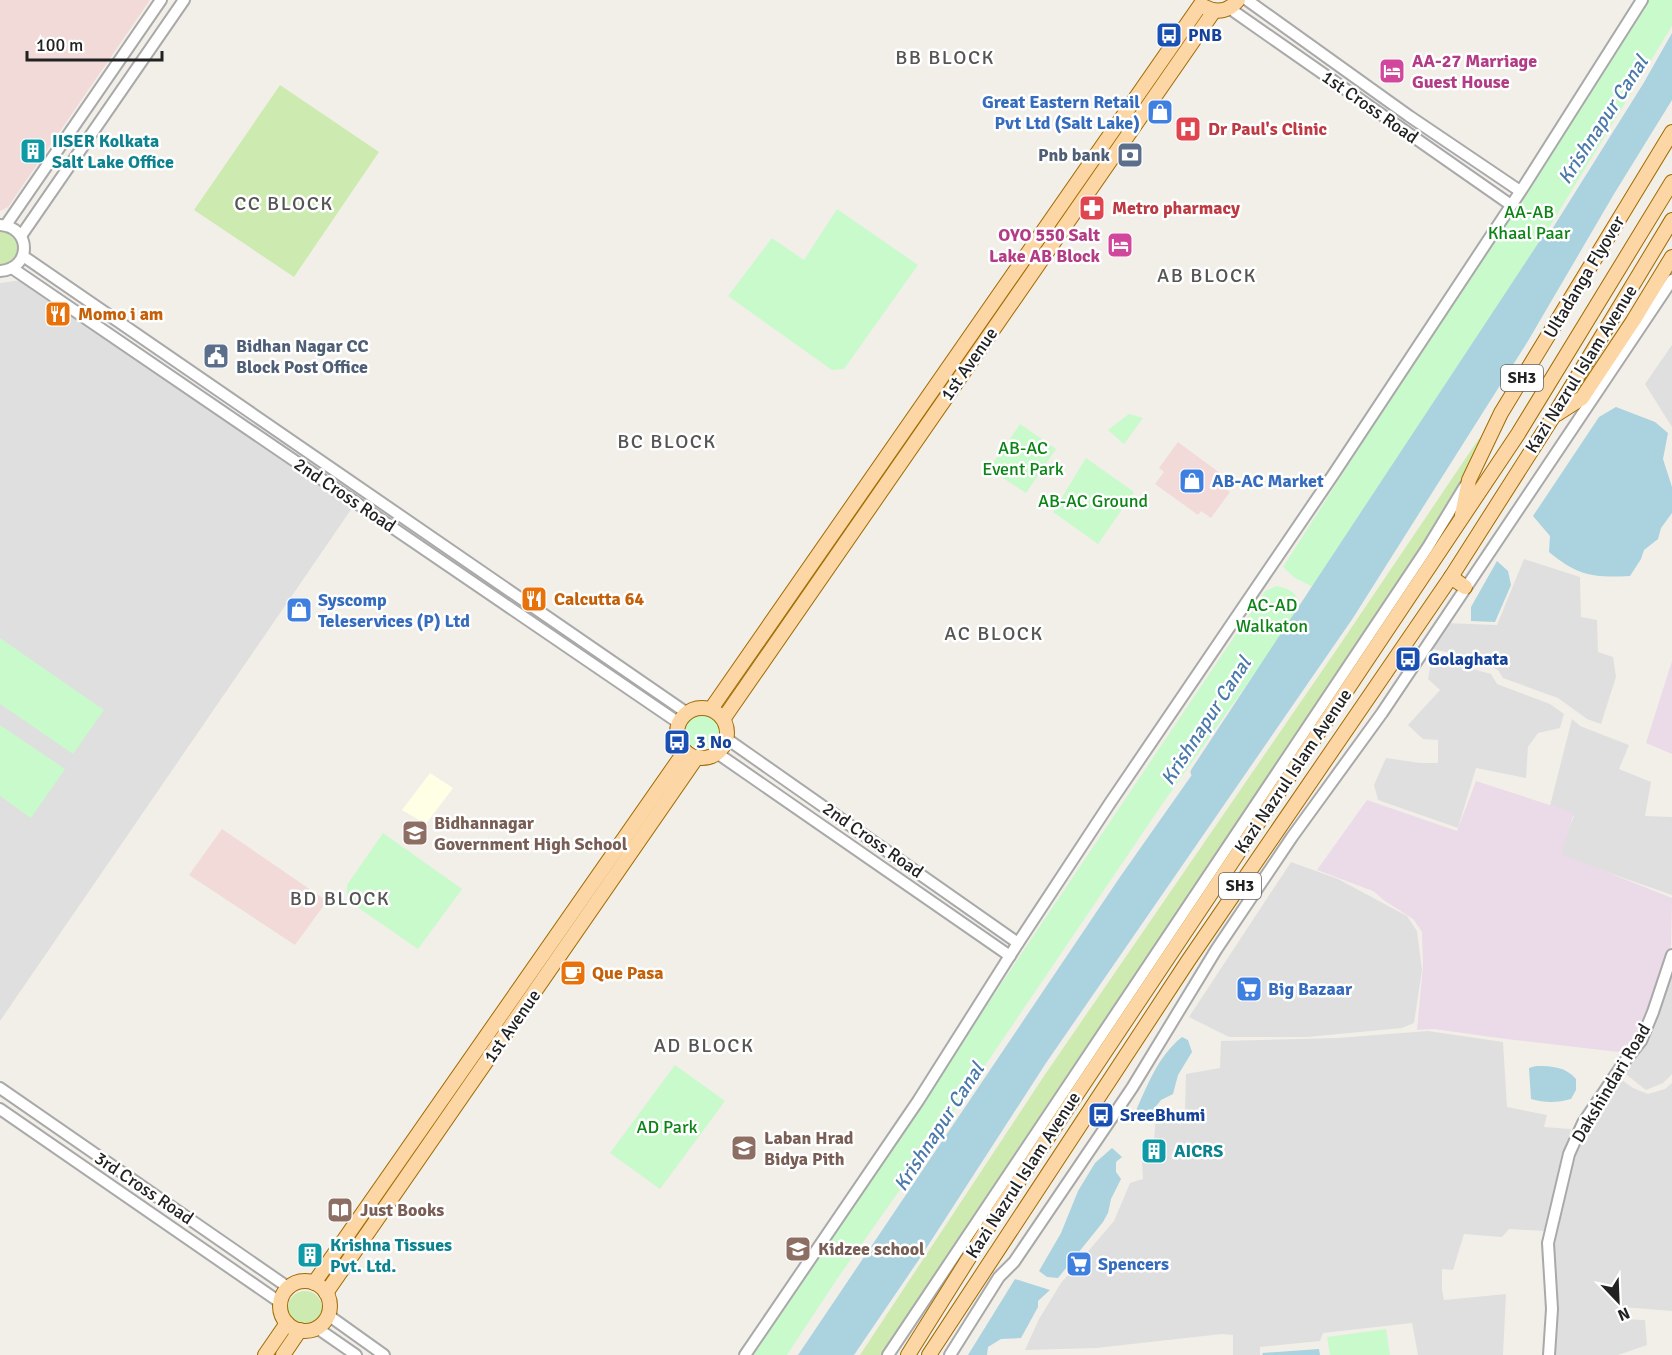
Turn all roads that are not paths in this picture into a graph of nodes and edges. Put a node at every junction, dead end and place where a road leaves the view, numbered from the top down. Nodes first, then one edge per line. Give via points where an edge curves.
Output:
1 (161, 0) edge
2 (184, 0) edge
3 (1246, 0) edge
4 (1642, 0) edge
5 (1200, 2) edge
6 (1233, 4) edge
7 (1214, 11) junction
8 (1409, 116) junction
9 (1400, 128) junction
10 (1113, 130) junction
11 (1672, 132) edge
12 (1126, 138) junction
13 (1672, 182) edge
14 (1520, 191) junction
15 (1511, 205) junction
16 (1672, 220) edge
17 (3, 225) edge
18 (21, 236) junction
19 (23, 256) junction
20 (1672, 257) edge
21 (12, 268) junction
22 (0, 271) edge
23 (1672, 280) edge
24 (993, 303) junction
25 (1005, 312) junction
26 (223, 393) junction
27 (214, 407) junction
28 (1553, 417) junction
29 (1469, 480) junction
30 (394, 511) junction
31 (386, 522) junction
32 (1460, 523) junction
33 (1451, 577) junction
34 (1465, 587) junction
35 (782, 606) junction
36 (795, 615) junction
37 (615, 664) junction
38 (608, 675) junction
39 (711, 709) junction
40 (683, 718) junction
41 (724, 718) junction
42 (727, 739) junction
43 (717, 753) junction
44 (691, 754) junction
45 (832, 812) junction
46 (821, 825) junction
47 (913, 868) junction
48 (903, 881) junction
49 (1018, 943) junction
50 (1672, 955) edge
51 (1010, 956) junction
52 (0, 1089) edge
53 (0, 1109) edge
54 (99, 1157) junction
55 (89, 1171) junction
56 (162, 1201) junction
57 (153, 1214) junction
58 (245, 1257) junction
59 (234, 1271) junction
60 (314, 1283) junction
61 (289, 1288) junction
62 (326, 1293) junction
63 (281, 1303) junction
64 (328, 1315) junction
65 (287, 1323) junction
66 (317, 1328) junction
67 (300, 1330) junction
68 (265, 1355) edge
69 (283, 1355) edge
70 (356, 1355) edge
71 (384, 1355) edge
72 (745, 1355) edge
73 (888, 1355) edge
74 (908, 1355) edge
75 (928, 1355) edge
76 (950, 1355) edge
77 (1549, 1355) edge

1 - 17 street
2 - 18 street
3 - 8 street
4 - 14 street
5 - 7 main road
5 - 10 main road, 1st Avenue
6 - 7 main road
6 - 9 street, 1st Cross Road
7 - 12 main road, 1st Avenue
8 - 9 street
8 - 14 street
9 - 15 street, 1st Cross Road
10 - 12 main road
10 - 24 main road, 1st Avenue
11 - 29 main road, Ultadanga Flyover / SH3 via 1501,413
12 - 25 main road, 1st Avenue
13 - 32 main road, Kazi Nazrul Islam Avenue
14 - 15 street
15 - 49 street
16 - 28 main road, Kazi Nazrul Islam Avenue
17 - 18 street
18 - 19 street
19 - 21 street
19 - 26 street, 2nd Cross Road
20 - 28 main road, SH3 via 1581,398
21 - 22 street
21 - 27 street, 2nd Cross Road
23 - 34 street, Kazi Nazrul Islam Avenue
24 - 25 main road
24 - 35 main road, 1st Avenue
25 - 36 main road, 1st Avenue
26 - 27 street
26 - 30 street, 2nd Cross Road
27 - 31 street, 2nd Cross Road
28 - 33 main road, Kazi Nazrul Islam Avenue / SH3
29 - 32 main road, Ultadanga Flyover / SH3
29 - 73 street, Kazi Nazrul Islam Avenue
30 - 31 street
30 - 37 street, 2nd Cross Road
31 - 38 street, 2nd Cross Road
32 - 74 main road, Kazi Nazrul Islam Avenue / SH3 via 994,1218
33 - 34 main road
33 - 75 main road, Kazi Nazrul Islam Avenue / SH3 via 1188,961
34 - 76 street, Kazi Nazrul Islam Avenue via 1216,950 1132,1088 1014,1262 999,1277
35 - 36 main road
35 - 39 main road, 1st Avenue
36 - 41 main road, 1st Avenue
37 - 38 street
37 - 40 street, 2nd Cross Road
38 - 40 street, 2nd Cross Road
39 - 40 main road via 698,707
39 - 41 main road
40 - 44 main road via 677,733 679,743
41 - 42 main road
42 - 43 main road
42 - 45 street, 2nd Cross Road
43 - 44 main road via 708,757
43 - 46 street
44 - 60 main road
44 - 62 main road, 1st Avenue
45 - 46 street
45 - 47 street, 2nd Cross Road
46 - 48 street
47 - 48 street
47 - 49 street, 2nd Cross Road
48 - 51 street
49 - 51 street
50 - 77 street, Dakshindari Road via 1641,1041 1583,1123 1569,1154 1548,1243 1552,1310
51 - 72 street via 918,1101
52 - 54 street, 3rd Cross Road
53 - 55 street, 3rd Cross Road
54 - 55 street
54 - 56 street, 3rd Cross Road
55 - 57 street, 3rd Cross Road
56 - 57 street
56 - 58 street, 3rd Cross Road
57 - 59 street, 3rd Cross Road
58 - 59 street
58 - 61 street, 3rd Cross Road
59 - 63 street, 3rd Cross Road
60 - 61 main road via 301,1282
60 - 62 main road
61 - 63 main road
62 - 64 main road
63 - 65 main road
64 - 66 main road
64 - 71 street
65 - 67 main road
65 - 68 main road
66 - 67 main road
66 - 70 street
67 - 69 main road

